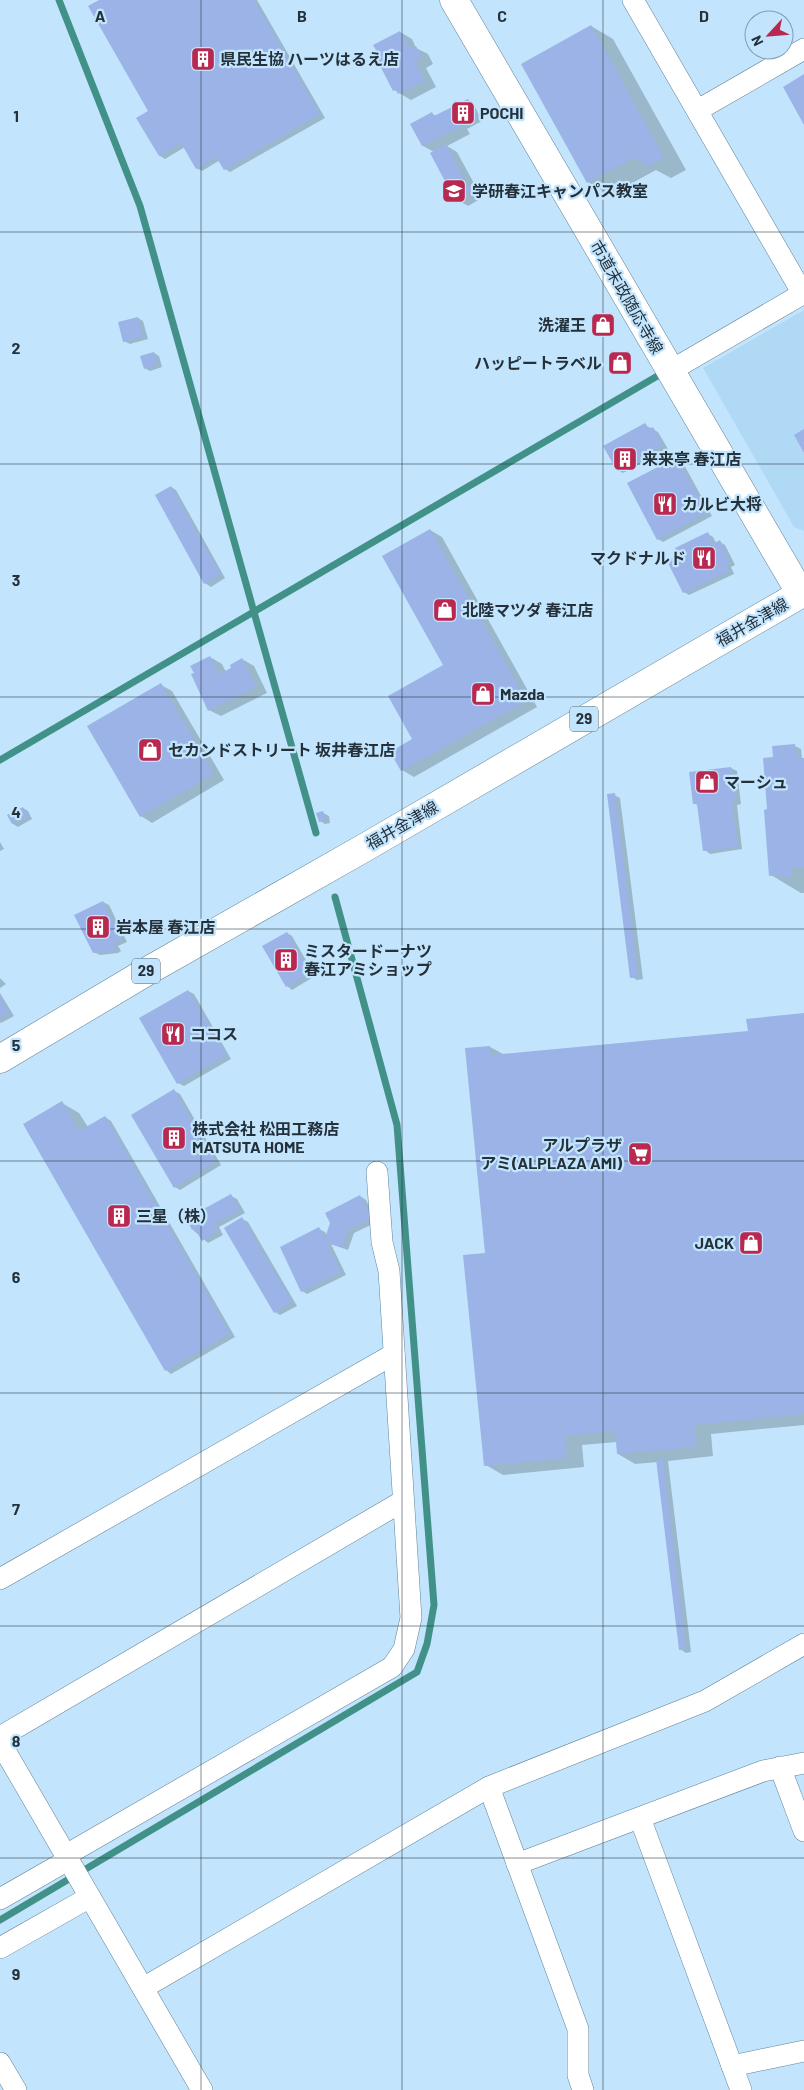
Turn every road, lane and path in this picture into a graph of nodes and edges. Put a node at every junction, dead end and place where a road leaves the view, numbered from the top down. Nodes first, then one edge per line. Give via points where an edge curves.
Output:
1 (454, 0) edge
2 (633, 0) edge
3 (804, 49) edge
4 (698, 110) junction
5 (804, 294) edge
6 (670, 371) junction
7 (802, 593) edge
8 (0, 1059) edge
9 (378, 1172) dead end
10 (394, 1354) junction
11 (403, 1501) junction
12 (0, 1579) edge
13 (804, 1644) edge
14 (0, 1737) edge
15 (0, 1742) edge
16 (804, 1763) edge
17 (780, 1767) junction
18 (489, 1786) junction
19 (640, 1818) junction
20 (804, 1831) edge
21 (67, 1857) junction
22 (518, 1864) junction
23 (90, 1896) junction
24 (0, 1899) edge
25 (0, 1948) edge
26 (143, 1988) junction
27 (804, 2051) edge
28 (0, 2063) edge
29 (732, 2066) junction
30 (16, 2090) edge
31 (202, 2090) edge
32 (583, 2090) edge
33 (741, 2090) edge

1 - 6 main road, 市道末政随応寺線
2 - 4 street
3 - 4 street
4 - 5 street
5 - 6 street
6 - 7 main road, 市道末政随応寺線
7 - 8 main road, 福井金津線 / 29
9 - 10 street
10 - 11 street
10 - 12 street
11 - 14 street
11 - 21 street via 411,1618 404,1649 392,1667
13 - 18 street via 705,1701
15 - 21 street
16 - 17 street
17 - 19 street
17 - 20 street
18 - 22 street
18 - 26 street
19 - 22 street
19 - 29 street
21 - 23 street
21 - 24 street
22 - 32 street via 578,2028 578,2075
23 - 25 street
23 - 26 street
26 - 31 street
27 - 29 street
28 - 30 street
29 - 33 street

